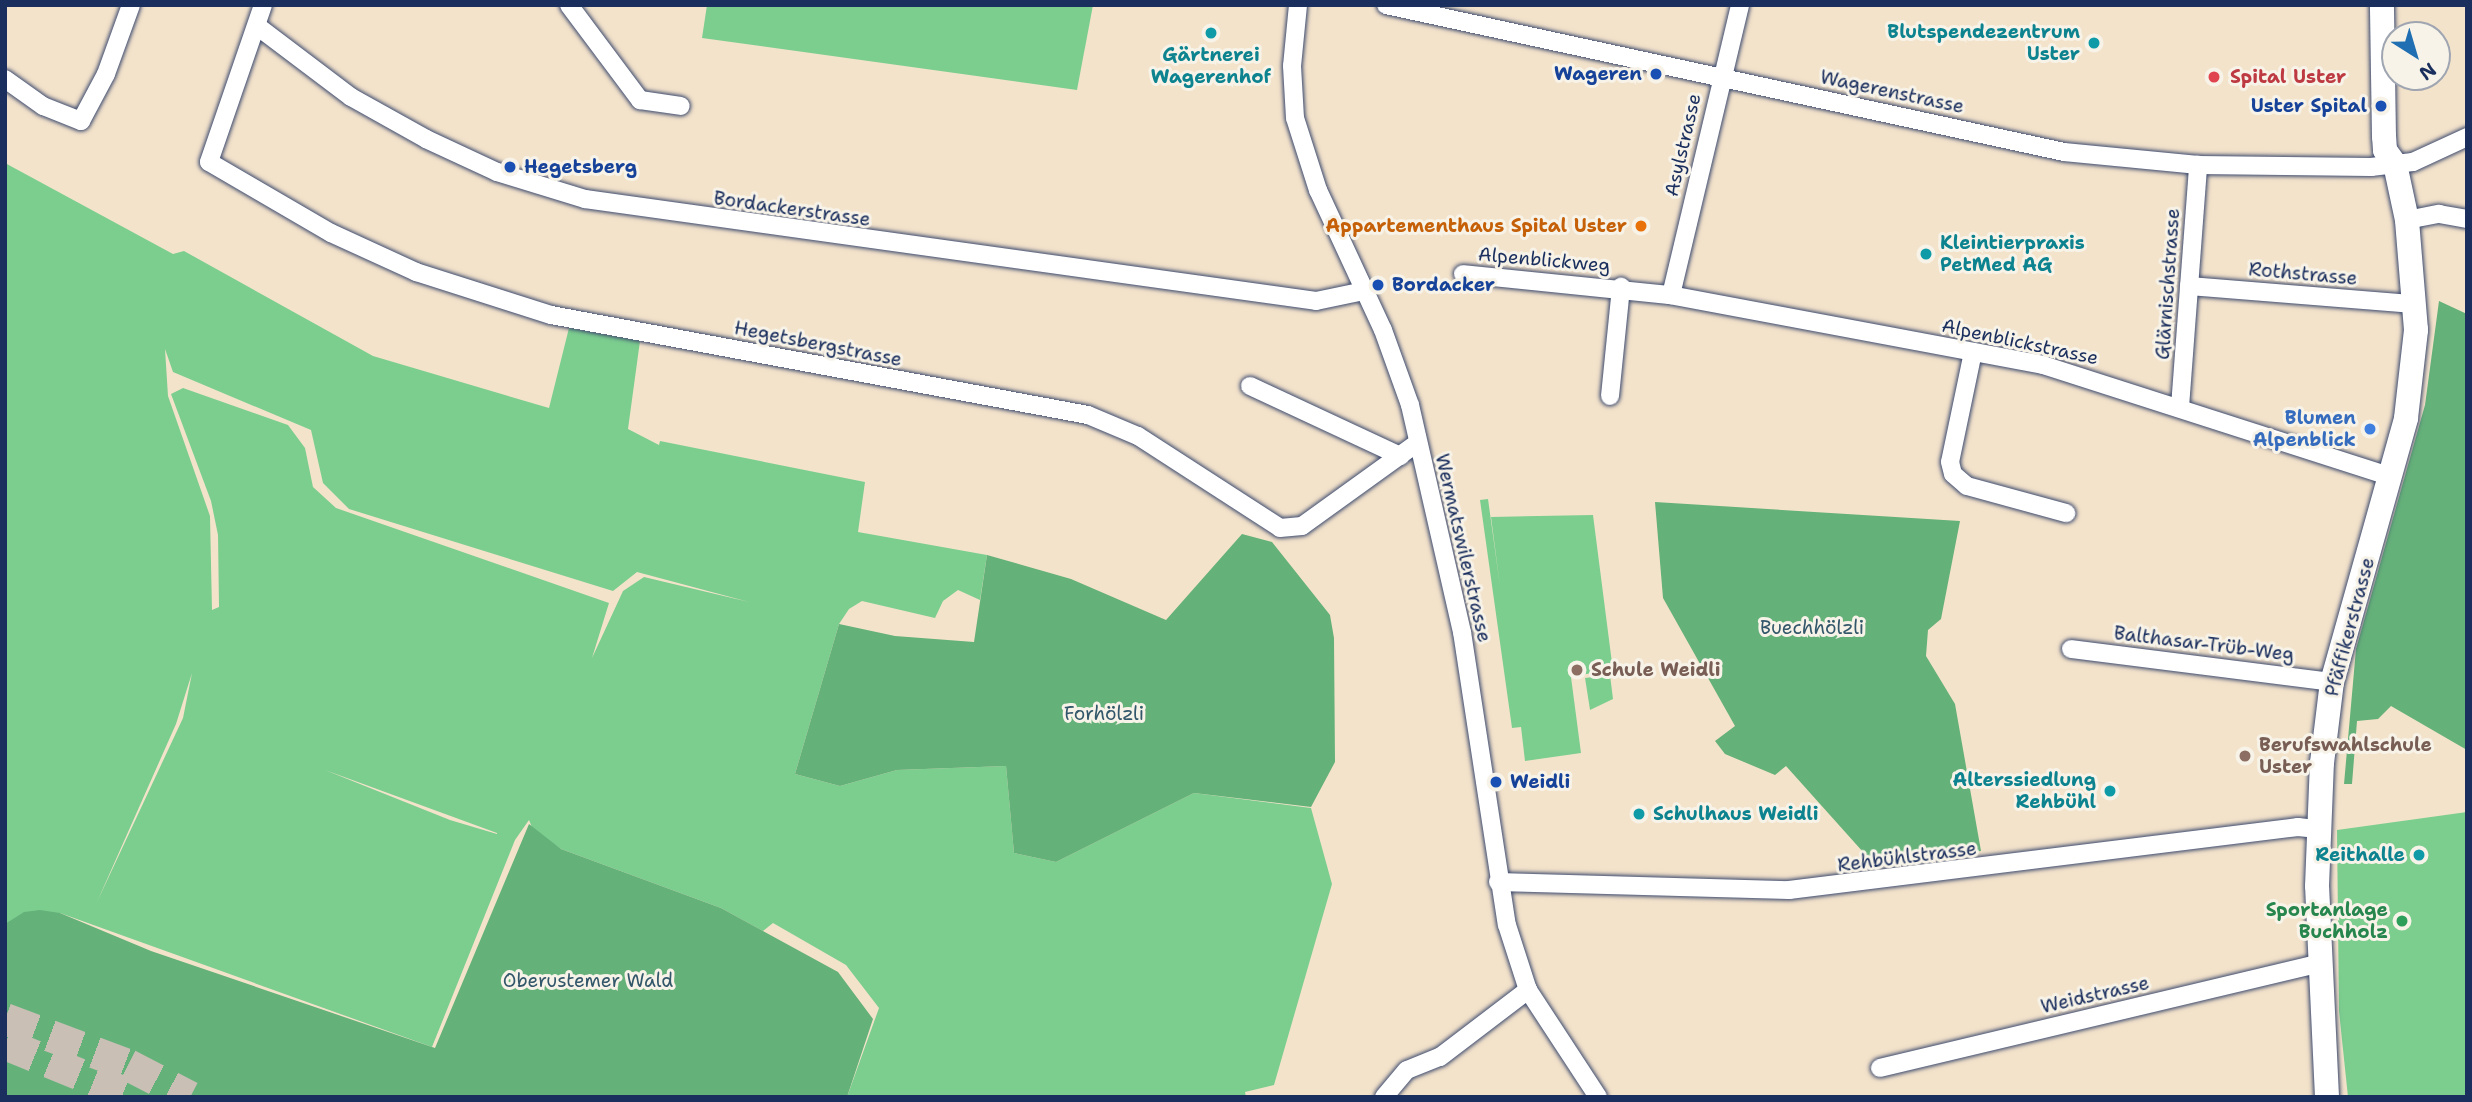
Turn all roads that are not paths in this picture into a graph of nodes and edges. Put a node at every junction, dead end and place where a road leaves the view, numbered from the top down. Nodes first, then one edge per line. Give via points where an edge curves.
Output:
1 (263, 5) edge
2 (569, 5) edge
3 (1298, 5) edge
4 (1386, 5) edge
5 (1740, 5) edge
6 (126, 7) edge
7 (2387, 7) edge
8 (257, 26) junction
9 (1720, 76) junction
10 (5, 79) edge
11 (681, 106) dead end
12 (2467, 137) edge
13 (2395, 164) junction
14 (2198, 165) junction
15 (2467, 219) edge
16 (2407, 220) junction
17 (1463, 274) dead end
18 (2189, 286) junction
19 (1621, 287) junction
20 (1364, 291) junction
21 (1671, 295) junction
22 (2414, 304) junction
23 (1973, 352) junction
24 (1250, 386) dead end
25 (1610, 396) dead end
26 (2180, 407) junction
27 (1418, 443) junction
28 (1400, 456) junction
29 (2391, 477) junction
30 (2066, 513) dead end
31 (2071, 649) dead end
32 (2332, 682) junction
33 (2318, 829) junction
34 (1498, 882) junction
35 (2321, 963) junction
36 (1528, 990) junction
37 (1880, 1068) dead end
38 (1384, 1097) edge
39 (1598, 1097) edge
40 (2327, 1097) edge

1 - 8 street
2 - 11 street via 640,100
3 - 20 street, Wermatswilerstrasse via 1292,92 1301,144
4 - 9 street, Wagerenstrasse
5 - 9 street, Asylstrasse
6 - 10 street via 106,74 81,121 43,106
7 - 13 main road, Pfäffikerstrasse via 2379,72 2385,150
8 - 20 street, Bordackerstrasse via 342,91 426,139 497,172 585,200 1316,301
8 - 28 street, Hegetsbergstrasse via 209,162 374,254 503,303 1088,415 1147,441 1280,528 1302,526
9 - 14 street, Wagerenstrasse via 2064,152
9 - 21 street, Asylstrasse
12 - 13 street, Wagerenstrasse via 2413,162
13 - 14 street, Wagerenstrasse
13 - 16 main road, Pfäffikerstrasse
14 - 18 street, Glärnischstrasse
15 - 16 street via 2440,214
16 - 22 main road, Pfäffikerstrasse
17 - 19 street, Alpenblickweg
18 - 22 street, Rothstrasse
18 - 26 street, Glärnischstrasse
19 - 21 street, Alpenblickweg
19 - 25 street, Alpenblickweg
20 - 27 street, Wermatswilerstrasse via 1400,372
21 - 23 street, Alpenblickstrasse
22 - 29 main road, Pfäffikerstrasse via 2414,365
23 - 26 street, Alpenblickstrasse via 2055,368
23 - 30 street via 1950,462 1953,474 1967,486
24 - 28 street
26 - 29 street, Alpenblickstrasse
27 - 28 street, Hegetsbergstrasse
27 - 34 street, Wermatswilerstrasse via 1462,632
29 - 32 main road, Pfäffikerstrasse
31 - 32 street, Balthasar-Trüb-Weg
32 - 33 main road, Pfäffikerstrasse
33 - 34 street, Rehbühlstrasse via 2298,827 1789,890
33 - 35 main road, Pfäffikerstrasse
34 - 36 street, Wermatswilerstrasse
35 - 37 street, Weidstrasse
35 - 40 main road, Pfäffikerstrasse
36 - 38 street via 1440,1057 1407,1070
36 - 39 street, Wermatswilerstrasse

